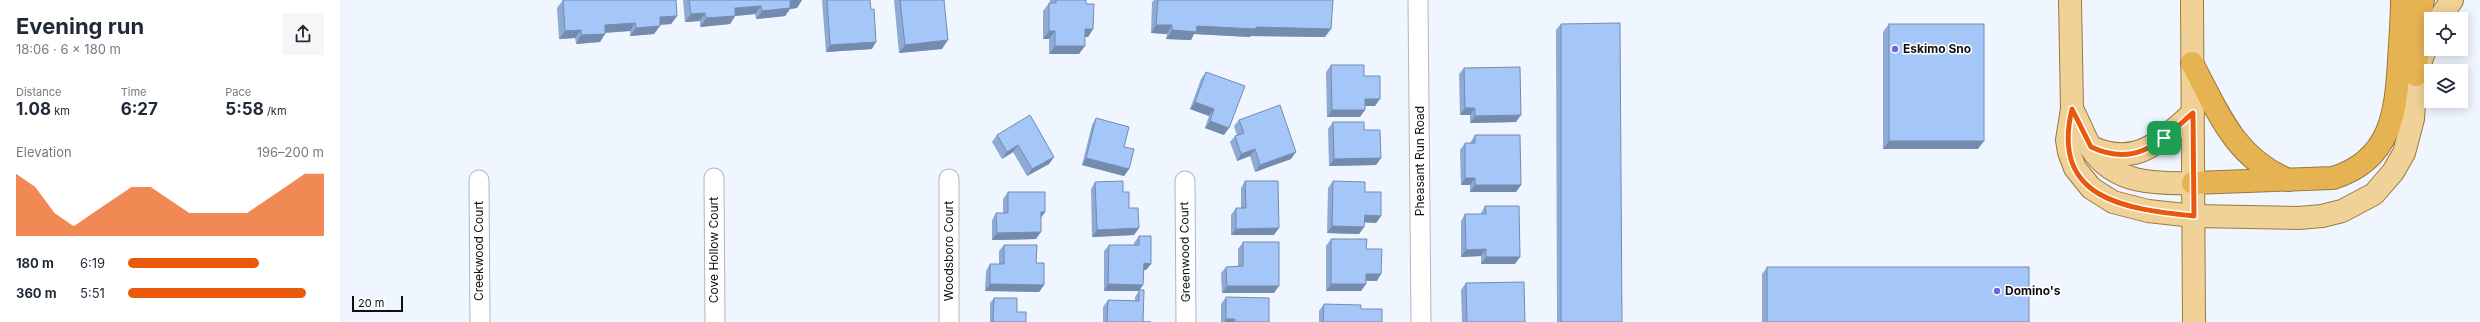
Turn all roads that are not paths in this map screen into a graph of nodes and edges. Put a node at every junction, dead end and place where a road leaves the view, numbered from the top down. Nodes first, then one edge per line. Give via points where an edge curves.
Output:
1 (1418, 0) edge
2 (2070, 0) edge
3 (2192, 0) edge
4 (2402, 0) edge
5 (2422, 0) edge
6 (2452, 0) edge
7 (2444, 12) edge
8 (2424, 53) edge
9 (2192, 63) junction
10 (2416, 75) junction
11 (2072, 109) junction
12 (2193, 113) junction
13 (2091, 147) junction
14 (714, 178) dead end
15 (949, 179) dead end
16 (479, 180) dead end
17 (1185, 181) dead end
18 (2291, 181) junction
19 (2193, 184) junction
20 (2194, 216) junction
21 (480, 322) edge
22 (714, 322) edge
23 (949, 322) edge
24 (1186, 322) edge
25 (1421, 322) edge
26 (2194, 322) edge

1 - 25 street, Pheasant Run Road
2 - 11 main road
3 - 9 main road
4 - 18 highway via 2394,108 2384,140 2367,160 2348,174 2333,178
5 - 10 highway
6 - 7 main road
8 - 10 main road
9 - 12 main road
9 - 18 highway via 2224,124 2241,148 2256,163
10 - 20 main road via 2413,119 2404,153 2393,172 2368,198 2342,211 2322,216
11 - 13 main road
11 - 20 main road via 2067,127 2069,152 2075,168 2091,188 2113,202 2127,207
12 - 13 main road via 2144,151 2115,156
12 - 19 main road
13 - 19 main road via 2110,167 2130,179 2151,184
14 - 22 street, Cove Hollow Court
15 - 23 street, Woodsboro Court
16 - 21 street, Creekwood Court
17 - 24 street, Greenwood Court
18 - 19 highway
19 - 20 main road
20 - 26 main road

